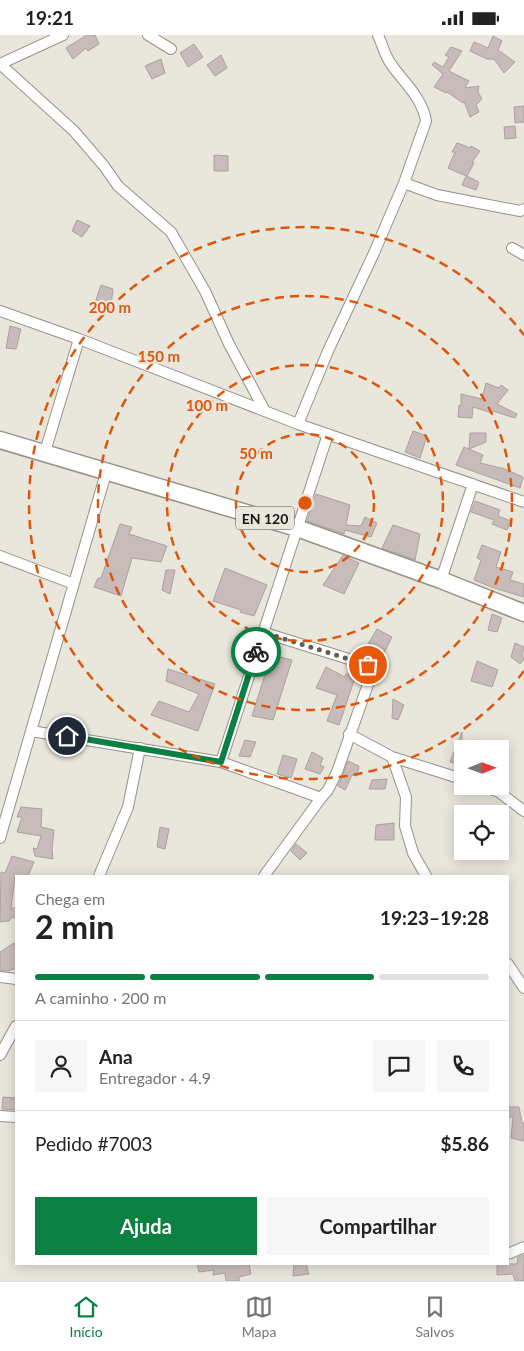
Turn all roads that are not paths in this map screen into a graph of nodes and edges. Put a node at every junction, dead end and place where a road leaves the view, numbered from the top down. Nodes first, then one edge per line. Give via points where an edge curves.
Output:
1 (63, 35) edge
2 (148, 35) edge
3 (378, 35) edge
4 (51, 38) edge
5 (171, 49) dead end
6 (0, 64) edge
7 (404, 183) junction
8 (524, 209) edge
9 (512, 248) dead end
10 (524, 255) edge
11 (0, 311) edge
12 (79, 339) junction
13 (265, 411) junction
14 (298, 424) junction
15 (328, 435) junction
16 (0, 440) edge
17 (44, 455) junction
18 (106, 473) junction
19 (473, 484) junction
20 (524, 502) edge
21 (296, 528) junction
22 (0, 556) edge
23 (441, 580) junction
24 (74, 584) junction
25 (524, 613) edge
26 (262, 632) junction
27 (30, 731) junction
28 (349, 734) junction
29 (140, 748) junction
30 (392, 757) junction
31 (221, 762) junction
32 (454, 776) edge
33 (502, 795) edge
34 (321, 798) junction
35 (524, 811) edge
36 (0, 838) edge
37 (99, 875) edge
38 (265, 875) edge
39 (425, 875) edge
40 (509, 966) edge
41 (0, 977) edge
42 (15, 979) edge
43 (524, 988) edge
44 (15, 1028) edge
45 (0, 1055) edge
46 (0, 1116) edge
47 (15, 1117) edge
48 (524, 1247) edge
49 (509, 1254) edge

1 - 4 street
2 - 5 street
3 - 7 street via 389,62 419,99 426,121
4 - 6 street
6 - 13 street via 74,131 118,186 171,232 205,291 229,345
7 - 8 street via 437,195 520,211
7 - 14 street
9 - 10 street
11 - 12 street
12 - 13 street
12 - 17 street
13 - 14 street
14 - 15 street
15 - 19 street
15 - 21 street
16 - 17 main road, EN 120
17 - 18 main road, EN 120
18 - 21 main road, EN 120
18 - 24 street
19 - 20 street
19 - 23 street
21 - 23 main road, EN 120
21 - 26 street
22 - 24 street
23 - 25 main road, EN 120
24 - 27 street
26 - 28 street via 372,668
26 - 31 street
27 - 29 street
27 - 36 street
28 - 30 street
28 - 34 street via 337,772
29 - 31 street
29 - 37 street via 128,807
30 - 32 street
30 - 39 street via 406,797 405,827 413,853
31 - 34 street
33 - 35 street
34 - 38 street
40 - 43 street
41 - 42 street
44 - 45 street
46 - 47 street
48 - 49 street

